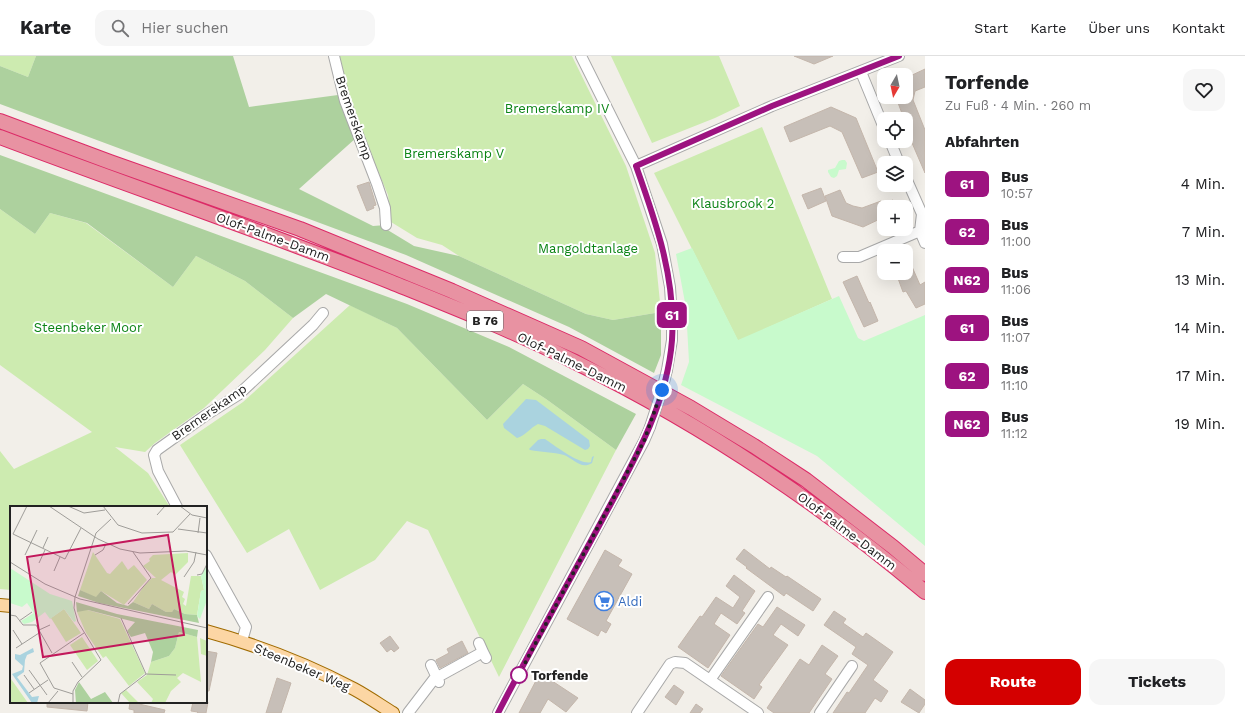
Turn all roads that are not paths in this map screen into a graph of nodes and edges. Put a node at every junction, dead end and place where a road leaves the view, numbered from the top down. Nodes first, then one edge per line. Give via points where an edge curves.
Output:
1 (334, 56) edge
2 (581, 56) edge
3 (899, 56) edge
4 (861, 72) junction
5 (877, 112) edge
6 (0, 121) edge
7 (0, 137) edge
8 (636, 166) junction
9 (913, 192) edge
10 (923, 214) edge
11 (386, 225) dead end
12 (920, 231) junction
13 (925, 242) edge
14 (843, 257) dead end
15 (323, 313) dead end
16 (176, 506) edge
17 (207, 557) edge
18 (925, 574) edge
19 (925, 592) edge
20 (768, 597) dead end
21 (0, 605) edge
22 (10, 606) edge
23 (207, 631) edge
24 (242, 641) junction
25 (483, 651) dead end
26 (431, 665) dead end
27 (852, 666) dead end
28 (438, 680) junction
29 (710, 680) junction
30 (393, 713) edge
31 (408, 713) edge
32 (498, 713) edge
33 (637, 713) edge
34 (758, 713) edge
35 (820, 713) edge

1 - 11 street, Bremerskamp via 345,101 385,208
2 - 8 street
3 - 4 street
4 - 5 street
4 - 8 street via 778,104
6 - 18 highway, Olof-Palme-Damm / B 76 via 300,230 452,291 581,348 691,408 806,480
7 - 19 highway, Olof-Palme-Damm / B 76 via 301,246 448,305 572,360 668,411 733,450 836,520
8 - 32 street, bridge via 662,244 670,287 672,340 662,390 644,441
9 - 10 street
10 - 12 street
12 - 13 street
12 - 14 street via 859,257
15 - 16 street, Bremerskamp via 238,395 157,450 154,455 158,471
17 - 24 street via 246,627
20 - 29 street
21 - 22 main road
23 - 24 main road, Steenbeker Weg
24 - 30 main road, Steenbeker Weg via 355,689
25 - 28 street
26 - 28 street
27 - 35 street
28 - 31 street via 434,679
29 - 33 street via 685,663 670,664
29 - 34 street

